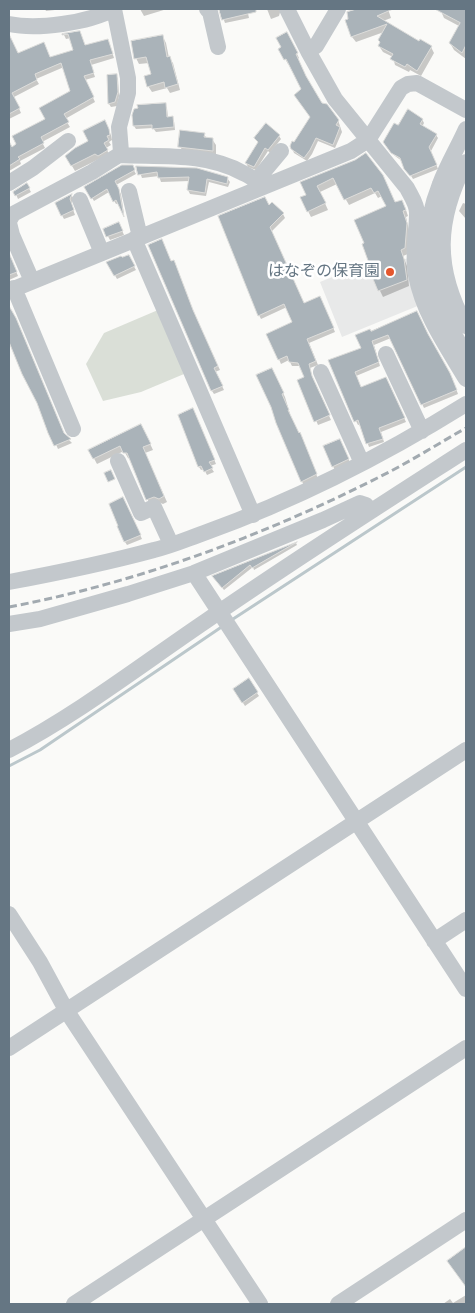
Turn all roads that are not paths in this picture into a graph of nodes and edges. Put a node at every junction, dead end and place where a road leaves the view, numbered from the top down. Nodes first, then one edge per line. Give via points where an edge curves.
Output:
1 (114, 9) edge
2 (207, 9) edge
3 (288, 9) edge
4 (338, 9) edge
5 (9, 24) edge
6 (218, 47) dead end
7 (308, 51) junction
8 (466, 110) edge
9 (466, 129) edge
10 (368, 140) junction
11 (68, 141) dead end
12 (281, 151) dead end
13 (119, 155) junction
14 (466, 162) edge
15 (9, 183) edge
16 (258, 184) junction
17 (128, 191) dead end
18 (80, 200) dead end
19 (10, 216) edge
20 (137, 238) junction
21 (102, 253) junction
22 (32, 281) junction
23 (12, 290) edge
24 (466, 326) edge
25 (386, 354) dead end
26 (466, 354) edge
27 (321, 372) dead end
28 (466, 379) edge
29 (466, 404) edge
30 (73, 429) dead end
31 (422, 432) junction
32 (466, 450) edge
33 (118, 461) dead end
34 (362, 463) junction
35 (371, 511) junction
36 (253, 515) junction
37 (170, 544) junction
38 (194, 573) junction
39 (9, 582) edge
40 (224, 618) junction
41 (9, 624) edge
42 (9, 750) edge
43 (466, 750) edge
44 (356, 821) junction
45 (9, 914) edge
46 (466, 920) edge
47 (434, 941) junction
48 (466, 990) edge
49 (66, 1010) junction
50 (9, 1048) edge
51 (466, 1048) edge
52 (204, 1219) junction
53 (466, 1220) edge
54 (74, 1304) edge
55 (260, 1304) edge
56 (338, 1304) edge

1 - 5 street via 94,18 70,22 22,27
1 - 13 street via 128,78 128,92 119,127
2 - 6 street
3 - 7 street
4 - 7 street via 316,46
7 - 10 street via 335,99
8 - 10 street via 417,83 408,84 401,88
9 - 26 street via 440,184 431,210 426,244 433,291
10 - 16 street via 351,150
10 - 28 street via 414,200 417,212 416,275 435,327
11 - 15 street
12 - 16 street
13 - 16 street via 201,158 230,166
13 - 19 street
14 - 24 street via 453,190 444,222 442,255 446,281
16 - 20 street
17 - 20 street
18 - 21 street
19 - 22 street via 12,235
20 - 21 street
20 - 36 street
21 - 22 street
22 - 23 street
23 - 30 street
25 - 31 street
27 - 34 street
29 - 31 street
31 - 34 street
32 - 35 street
33 - 37 street via 141,513 154,508
34 - 36 street
35 - 38 street via 360,503
35 - 40 street
36 - 37 street
37 - 39 street
38 - 40 street
38 - 41 street via 40,619
40 - 42 street via 45,731
40 - 44 street
43 - 44 street
44 - 47 street
44 - 49 street
45 - 49 street
46 - 47 street
47 - 48 street
49 - 50 street
49 - 52 street
51 - 52 street
52 - 54 street
52 - 55 street
53 - 56 street

